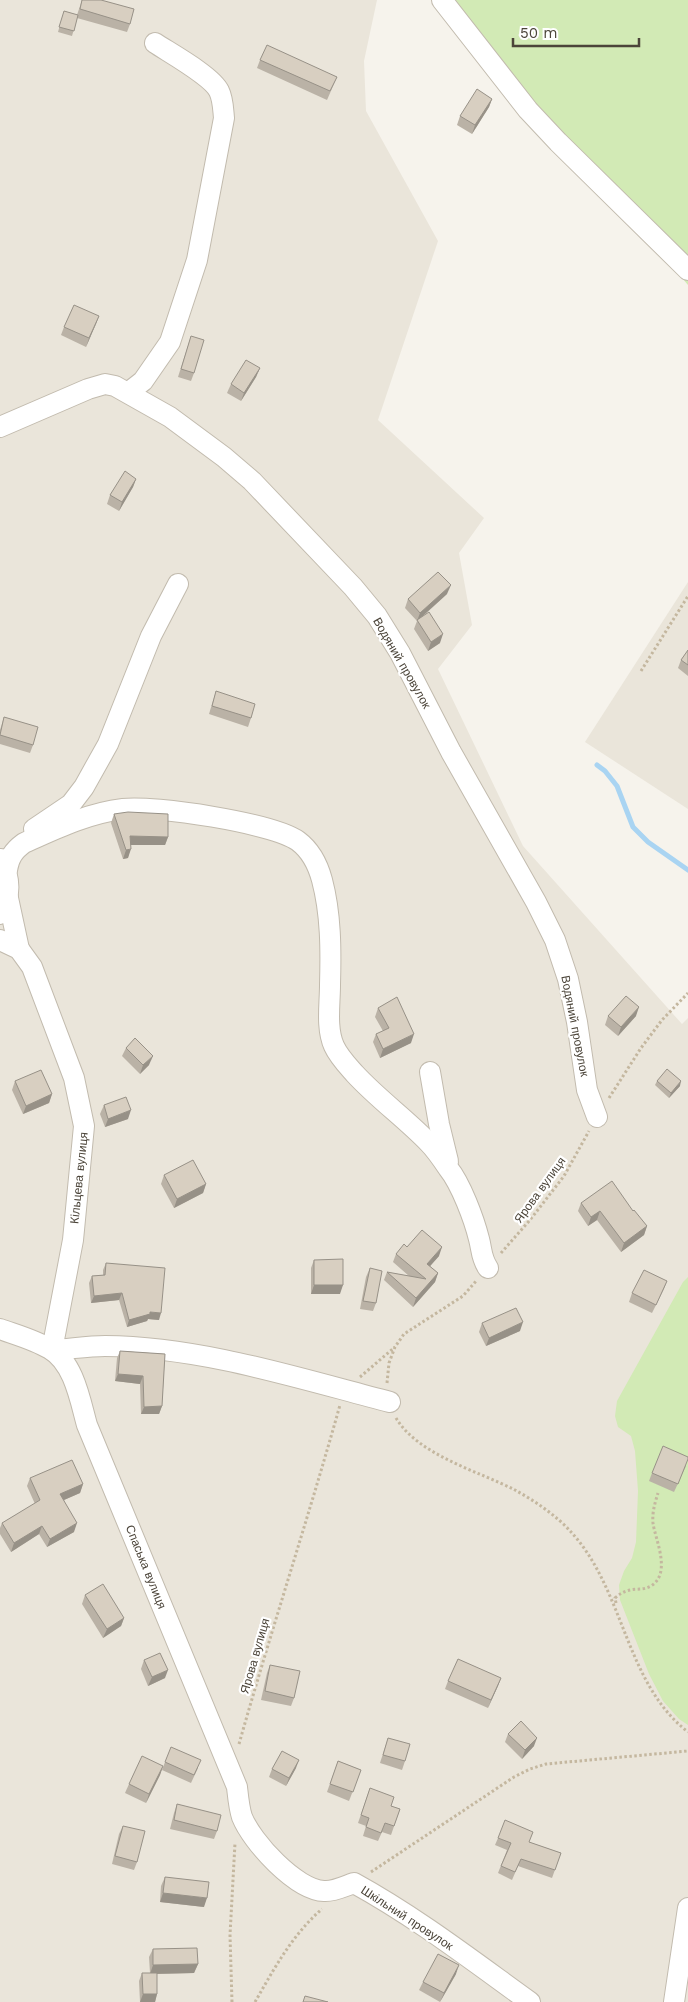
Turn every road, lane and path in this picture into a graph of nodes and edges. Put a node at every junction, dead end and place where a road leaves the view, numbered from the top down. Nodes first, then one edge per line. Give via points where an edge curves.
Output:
1 (442, 0) edge
2 (155, 43) dead end
3 (688, 270) edge
4 (129, 392) junction
5 (0, 428) edge
6 (178, 584) dead end
7 (688, 596) edge
8 (641, 671) dead end
9 (5, 862) edge
10 (4, 906) edge
11 (0, 940) edge
12 (19, 949) junction
13 (688, 993) edge
14 (430, 1072) dead end
15 (597, 1117) junction
16 (450, 1170) junction
17 (488, 1268) junction
18 (0, 1329) edge
19 (396, 1347) junction
20 (52, 1350) junction
21 (344, 1390) junction
22 (390, 1402) junction
23 (658, 1493) dead end
24 (616, 1608) junction
25 (688, 1732) edge
26 (237, 1751) dead end
27 (688, 1751) edge
28 (236, 1786) joint
29 (235, 1834) dead end
30 (354, 1883) junction
31 (323, 1908) dead end
32 (688, 1908) edge
33 (232, 2002) edge
34 (255, 2002) edge
35 (530, 2002) edge
36 (674, 2002) edge

1 - 3 street via 528,110
2 - 4 street via 218,88 224,118 197,260 170,342 143,381
4 - 5 street, Водяний провулок via 115,386 100,385
4 - 15 street, Водяний провулок via 195,434 252,481 353,586 376,616 400,654 555,940 568,979 587,1090
6 - 9 street via 151,636 108,744 84,787 71,804 28,832
7 - 8 path
9 - 10 street via 9,884
9 - 16 street via 24,843 91,816 124,809 141,808 228,819 296,840 312,856 318,868 328,908 329,1019 333,1045 340,1058 367,1087 430,1144
10 - 12 street
11 - 12 street
12 - 20 street, Кільцева вулиця via 32,967 74,1078 84,1126 73,1240
13 - 15 path, Ярова вулиця via 641,1048
14 - 16 street via 438,1124
15 - 17 path, Ярова вулиця via 564,1176
16 - 17 street via 471,1212 480,1240 482,1260
17 - 19 path, Ярова вулиця via 463,1296 404,1334
18 - 20 street, Спаська вулиця
19 - 21 path, Ярова вулиця
19 - 22 path, Ярова вулиця via 389,1363 387,1380
20 - 21 street, Спаська вулиця via 106,1346 173,1352 234,1362
20 - 28 street, Спаська вулиця via 73,1379 87,1424
21 - 22 street, Спаська вулиця
21 - 26 path, Ярова вулиця
22 - 24 path, Ярова вулиця via 401,1425 419,1442 515,1490 547,1510 573,1534 594,1565
23 - 24 path via 653,1510 653,1525 661,1552 658,1579 651,1586 623,1592 615,1598
24 - 25 path, Ярова вулиця via 650,1691
27 - 30 path via 546,1764 530,1769
28 - 30 street, Шкільний провулок via 242,1817 255,1839 281,1867 305,1886 324,1891
29 - 33 path via 230,1935
30 - 35 street, Шкільний провулок via 422,1925
31 - 34 path via 286,1949
32 - 36 street

